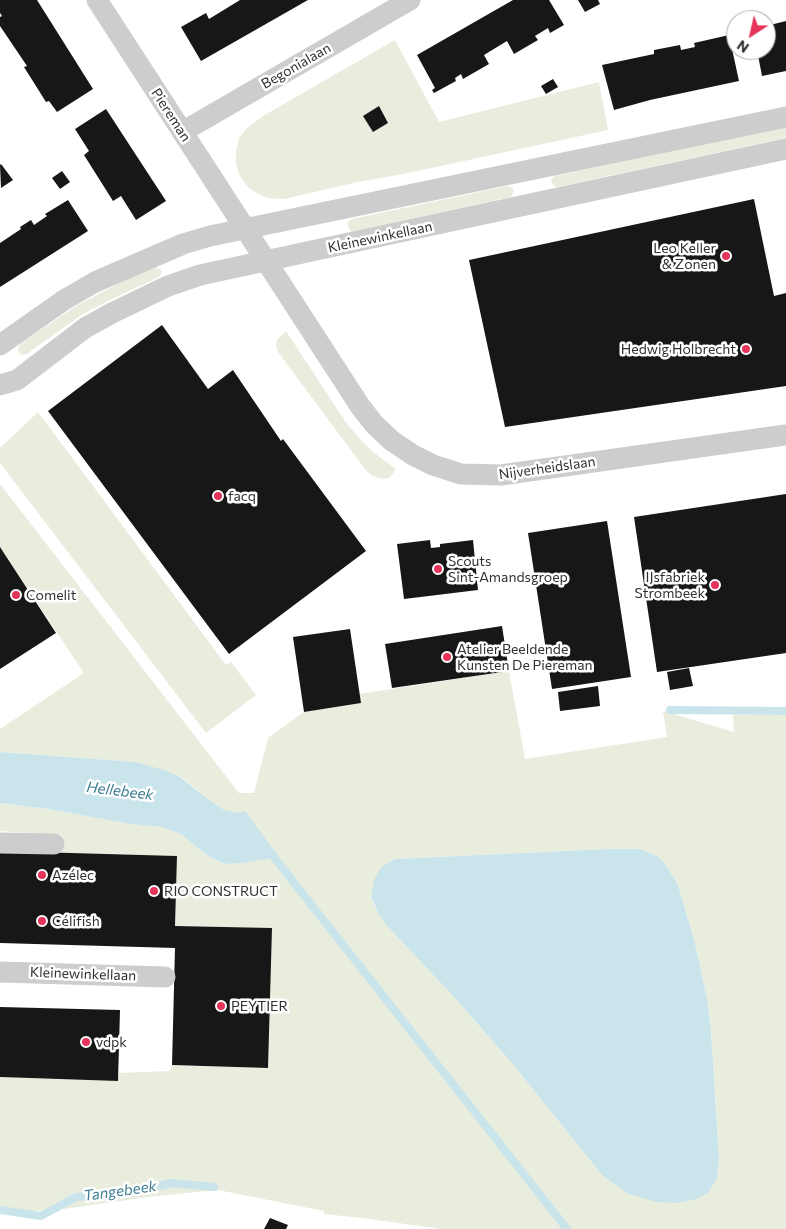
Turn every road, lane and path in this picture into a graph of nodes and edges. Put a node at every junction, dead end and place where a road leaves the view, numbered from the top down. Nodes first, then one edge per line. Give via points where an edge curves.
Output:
1 (97, 0) edge
2 (410, 0) edge
3 (786, 117) edge
4 (182, 132) junction
5 (786, 149) edge
6 (245, 229) junction
7 (266, 261) junction
8 (0, 345) edge
9 (0, 385) edge
10 (786, 435) edge
11 (0, 843) edge
12 (54, 844) dead end
13 (0, 972) edge
14 (165, 977) dead end

1 - 4 street, Piereman
2 - 4 street, Begonialaan
3 - 6 street
4 - 6 street, Piereman
5 - 7 street, Kleinewinkellaan
6 - 7 street, Nijverheidslaan
6 - 8 street via 183,244 94,282
7 - 9 street, Kleinewinkellaan via 200,275 138,299 85,328 17,380
7 - 10 street, Nijverheidslaan via 374,424 413,456 437,466 461,474 502,475
11 - 12 street
13 - 14 street, Kleinewinkellaan

